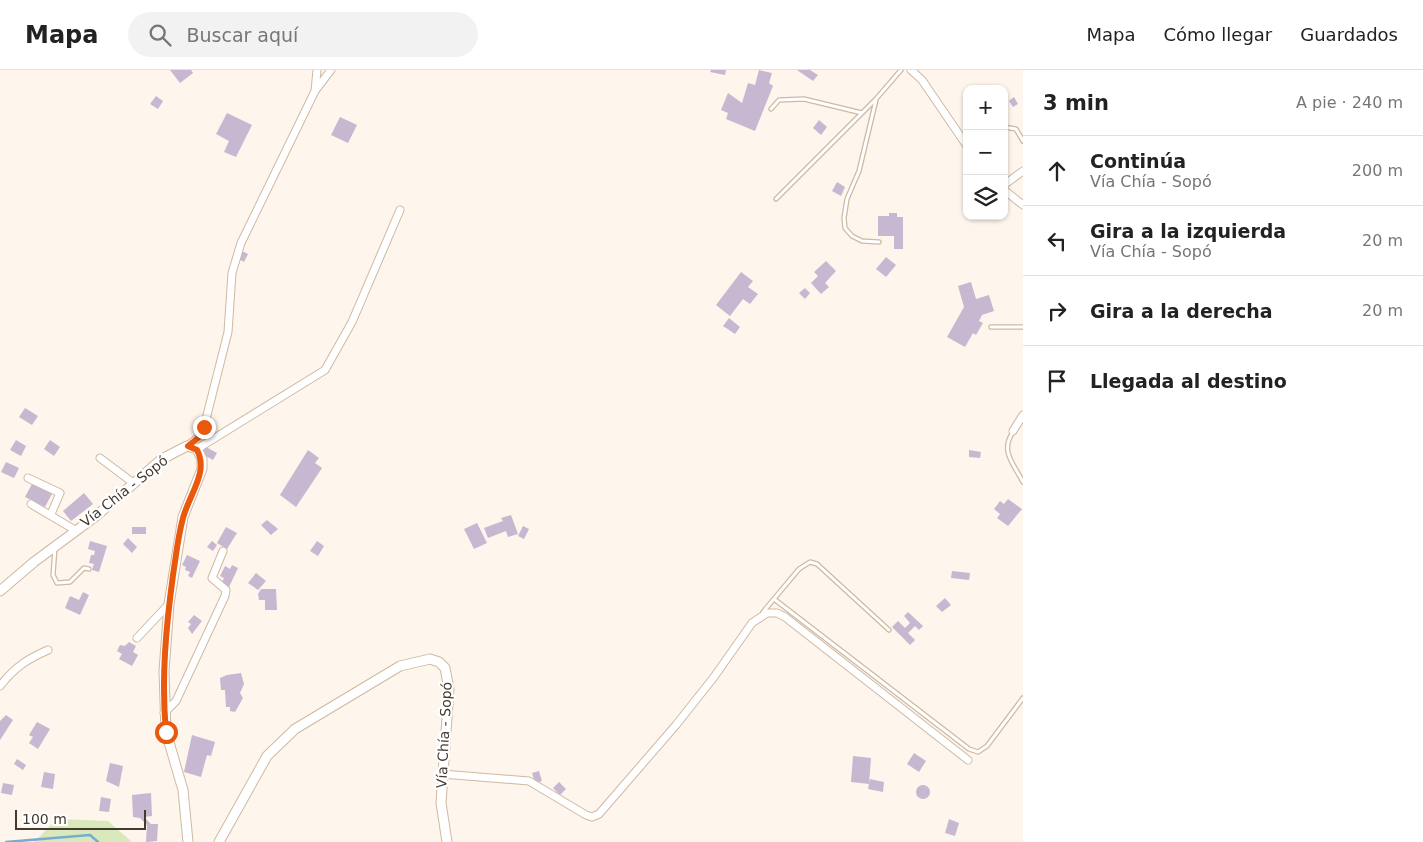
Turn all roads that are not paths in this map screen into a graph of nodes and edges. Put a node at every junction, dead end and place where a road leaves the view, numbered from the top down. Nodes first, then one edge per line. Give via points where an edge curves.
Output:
1 (316, 70) edge
2 (331, 70) edge
3 (901, 70) edge
4 (911, 70) edge
5 (314, 91) junction
6 (876, 99) junction
7 (771, 109) dead end
8 (862, 113) junction
9 (1008, 128) edge
10 (963, 140) edge
11 (1023, 142) edge
12 (1023, 171) edge
13 (1008, 182) edge
14 (1008, 193) edge
15 (776, 199) dead end
16 (1023, 205) edge
17 (400, 210) dead end
18 (879, 242) dead end
19 (991, 327) dead end
20 (1023, 327) edge
21 (1023, 416) edge
22 (1013, 431) joint
23 (188, 446) junction
24 (197, 450) junction
25 (100, 458) dead end
26 (28, 478) dead end
27 (132, 482) junction
28 (1023, 482) edge
29 (31, 504) dead end
30 (51, 514) junction
31 (75, 530) junction
32 (55, 545) junction
33 (223, 552) dead end
34 (89, 569) dead end
35 (0, 591) edge
36 (774, 599) junction
37 (169, 604) junction
38 (760, 616) junction
39 (889, 630) dead end
40 (137, 638) dead end
41 (48, 650) dead end
42 (0, 686) edge
43 (1023, 698) edge
44 (164, 714) junction
45 (968, 760) dead end
46 (442, 774) junction
47 (188, 842) edge
48 (219, 842) edge
49 (447, 842) edge

1 - 5 street
2 - 5 street
3 - 6 lane
4 - 10 street via 922,80
5 - 23 street via 241,242 232,273 228,332 204,427
6 - 8 lane
6 - 18 lane via 844,218 845,228 852,236 862,241
7 - 8 lane via 779,100 794,98
8 - 15 lane
9 - 11 lane via 1016,129
12 - 13 street
14 - 16 street
17 - 24 street via 352,322 325,370
19 - 20 lane
21 - 22 street
22 - 28 lane via 1006,450
23 - 24 street
23 - 27 street, Vía Chía - Sopó via 162,459
24 - 37 street via 202,459 202,469 183,518
25 - 27 street
26 - 30 street via 60,493
27 - 31 street, Vía Chía - Sopó via 96,516
29 - 30 street
30 - 31 street
31 - 32 street, Vía Chía - Sopó
32 - 34 lane via 53,575 57,583 70,582 84,568
32 - 35 street, Vía Chía - Sopó
33 - 44 street via 212,578 226,590 225,596 176,700
36 - 38 lane
36 - 39 lane via 799,569 810,562 817,564
36 - 43 lane via 969,749 978,752 987,746
37 - 40 street
37 - 44 street
38 - 45 street via 777,613 785,617
38 - 46 street via 676,724 599,814 586,815 529,781
41 - 42 street via 14,668
44 - 47 street via 183,790
46 - 48 street, Vía Chía - Sopó via 448,679 439,662 421,659 392,670 295,729 267,756
46 - 49 street, Vía Chía - Sopó via 441,803

